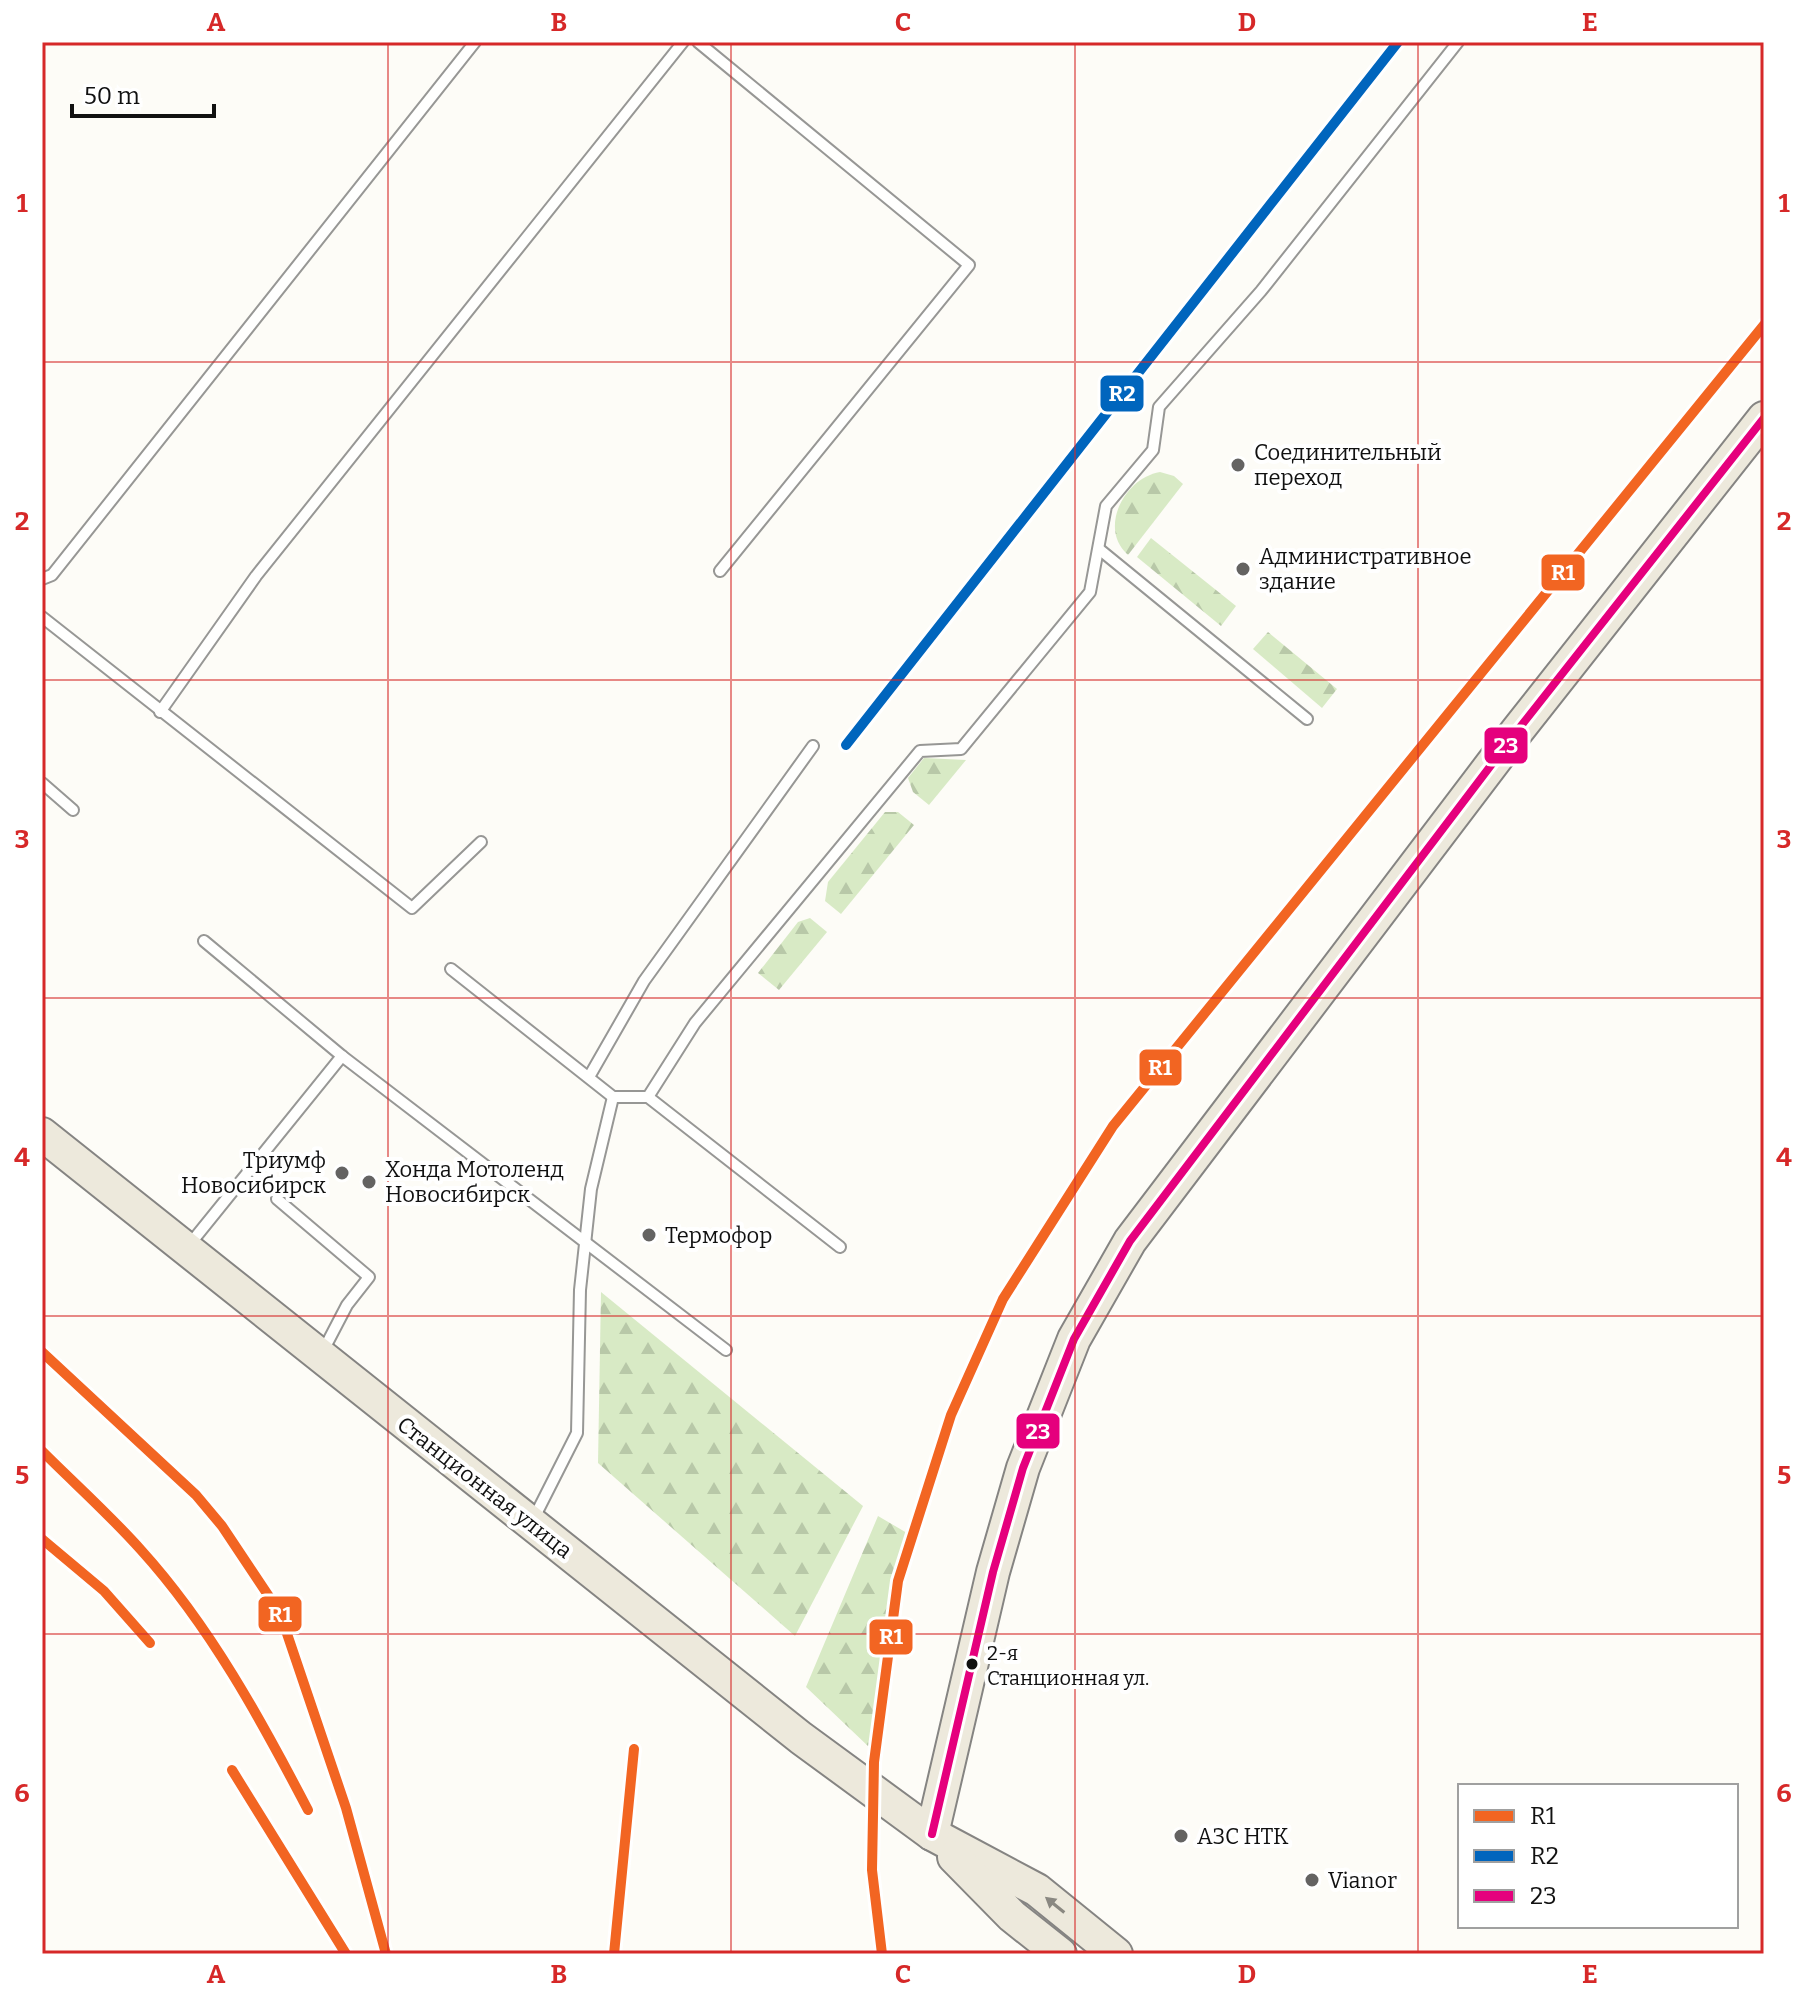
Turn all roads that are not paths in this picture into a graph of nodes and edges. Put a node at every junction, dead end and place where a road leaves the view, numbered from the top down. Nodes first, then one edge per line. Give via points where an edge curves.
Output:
1 (475, 42) edge
2 (683, 42) edge
3 (698, 42) edge
4 (1458, 42) edge
5 (1764, 418) edge
6 (1099, 549) junction
7 (720, 571) dead end
8 (42, 579) edge
9 (42, 617) edge
10 (160, 712) junction
11 (1307, 719) dead end
12 (813, 746) dead end
13 (42, 783) edge
14 (73, 810) dead end
15 (481, 842) dead end
16 (204, 941) dead end
17 (451, 969) dead end
18 (342, 1056) junction
19 (589, 1077) junction
20 (613, 1097) junction
21 (648, 1097) junction
22 (42, 1134) edge
23 (277, 1199) dead end
24 (587, 1245) junction
25 (840, 1247) dead end
26 (186, 1249) junction
27 (726, 1350) dead end
28 (321, 1356) junction
29 (531, 1523) junction
30 (932, 1834) junction
31 (1060, 1954) edge
32 (1116, 1954) edge

1 - 8 lane via 52,575
2 - 10 lane via 256,576
3 - 7 lane via 969,265
4 - 6 lane via 1261,291 1159,407 1153,450 1106,506
5 - 30 main road via 1517,731 1130,1241 1074,1339 1023,1468 993,1572
6 - 11 lane
6 - 21 lane via 1090,592 1001,701 961,749 920,751 695,1023
9 - 10 lane
10 - 15 lane via 412,908
12 - 19 lane via 644,981
13 - 14 lane
16 - 18 lane
17 - 19 lane
18 - 24 lane
18 - 26 lane
19 - 20 lane
20 - 21 lane
20 - 24 lane via 591,1189
21 - 25 lane
22 - 26 main road, Станционная улица
23 - 28 lane via 369,1277 347,1305
24 - 27 lane
24 - 29 lane via 580,1290 577,1433
26 - 28 main road, Станционная улица
28 - 29 main road, Станционная улица
29 - 30 main road, Станционная улица via 801,1738
30 - 31 main road, Станционная улица via 1012,1916
32 -> 30 main road, Станционная улица via 1037,1890

